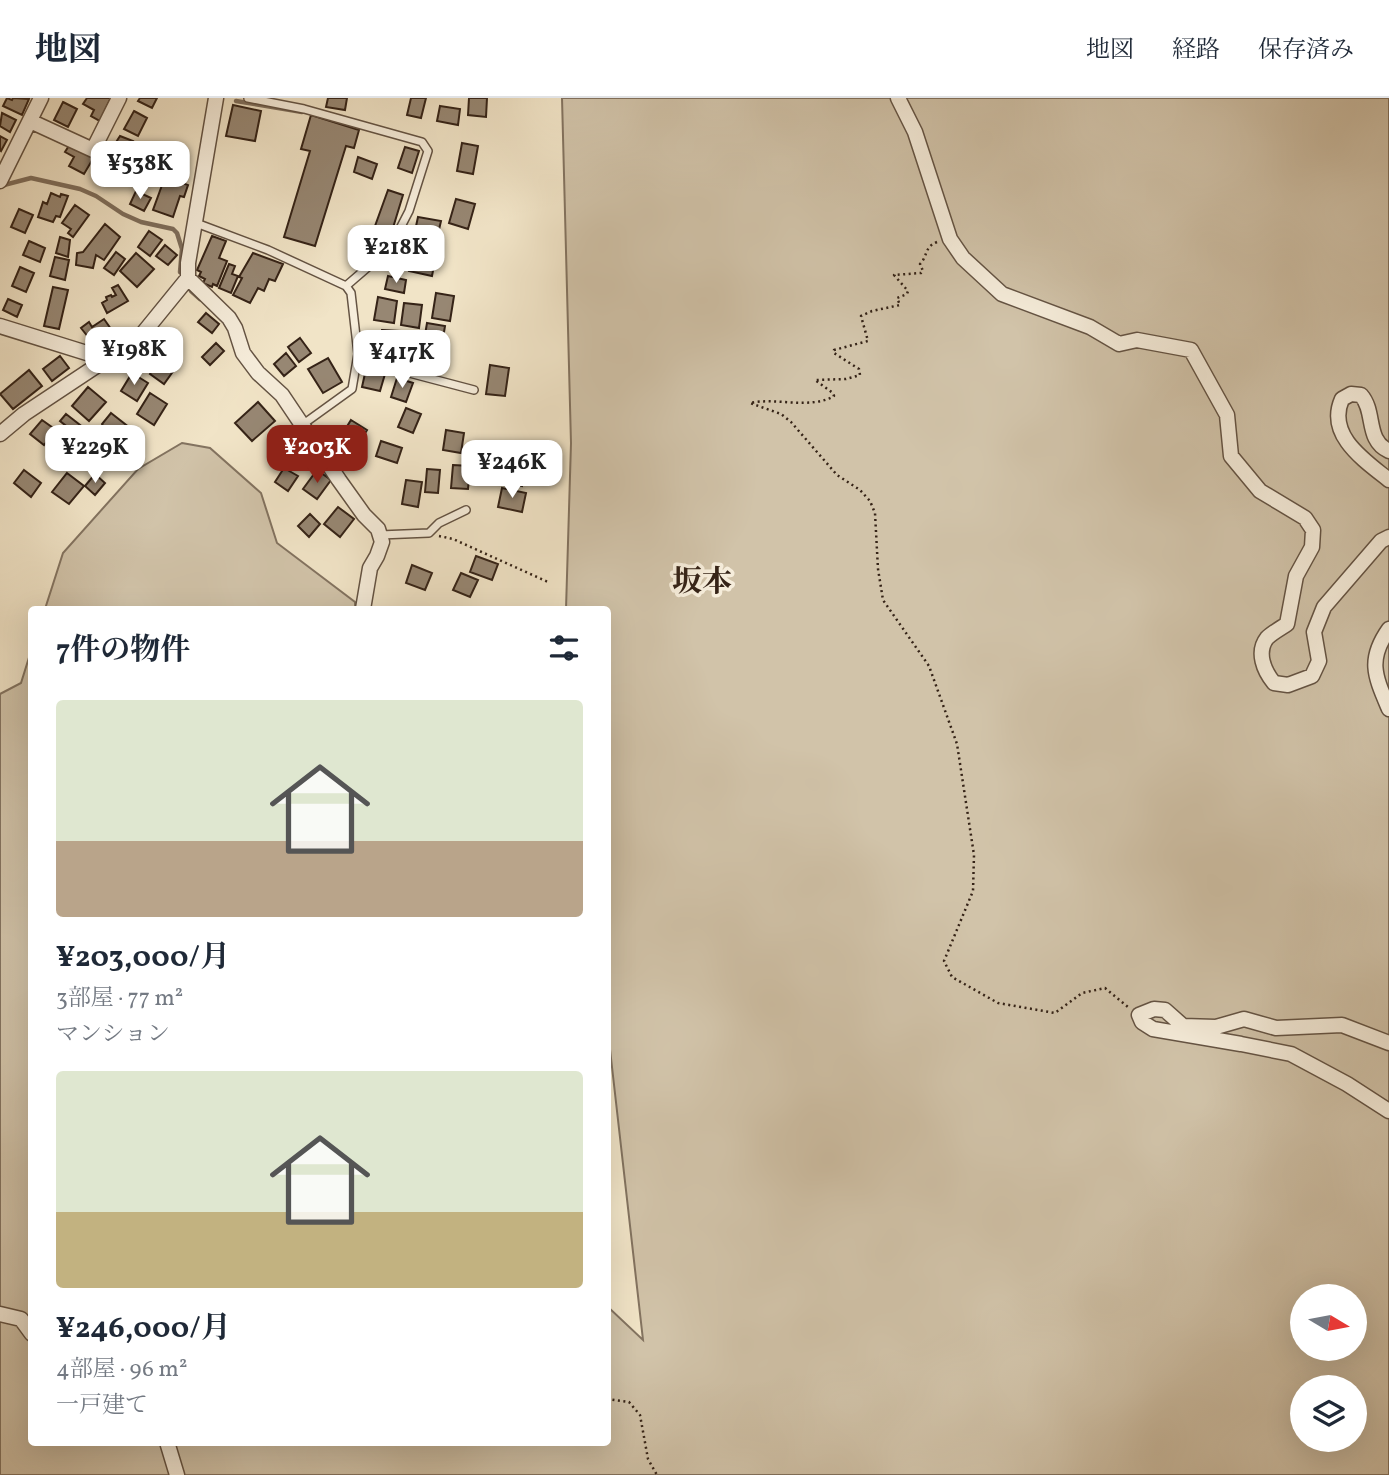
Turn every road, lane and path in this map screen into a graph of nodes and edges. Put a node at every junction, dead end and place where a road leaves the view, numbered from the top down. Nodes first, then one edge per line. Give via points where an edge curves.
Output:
1 (41, 98) edge
2 (119, 98) edge
3 (216, 98) edge
4 (248, 98) edge
5 (305, 98) edge
6 (898, 98) edge
7 (304, 109) junction
8 (30, 121) junction
9 (0, 181) edge
10 (196, 223) junction
11 (950, 239) junction
12 (188, 278) junction
13 (346, 286) junction
14 (0, 326) edge
15 (358, 354) junction
16 (106, 359) junction
17 (474, 390) dead end
18 (301, 425) junction
19 (0, 433) edge
20 (1389, 451) edge
21 (1389, 481) edge
22 (466, 510) dead end
23 (429, 533) junction
24 (379, 535) junction
25 (1389, 537) edge
26 (548, 582) dead end
27 (364, 602) edge
28 (1389, 629) edge
29 (1389, 709) edge
30 (1139, 1015) junction
31 (1389, 1044) edge
32 (1389, 1111) edge
33 (0, 1314) edge
34 (28, 1329) edge
35 (611, 1400) edge
36 (168, 1446) edge
37 (177, 1475) edge
38 (657, 1475) edge

1 - 8 street
2 - 8 street via 93,150
3 - 10 street
4 - 7 lane
5 - 7 lane
6 - 11 street via 915,132
7 - 13 lane via 422,142 428,151 409,211 390,248
8 - 9 street
10 - 12 street
10 - 13 lane
11 - 25 street via 963,258 1002,294 1090,327 1119,344 1137,340 1191,350 1227,415 1231,456 1260,491 1305,518 1312,530 1312,547 1296,576 1287,624 1266,639 1262,654 1264,671 1273,683 1288,685 1312,676 1319,661 1314,632 1324,607
11 - 30 path via 928,246 921,273 894,275 908,291 897,298 900,305 861,316 868,341 834,350 861,371 853,378 815,380 833,398 750,403 792,422 837,475 870,501 884,600 929,666 957,744 974,855 972,891 944,961 952,977 999,1003 1055,1013 1082,993 1105,988
12 - 16 street via 140,337
12 - 18 street via 229,318 243,354 282,395
13 - 15 lane via 351,293
14 - 16 street
15 - 17 lane via 364,361
15 - 18 lane via 352,389
16 - 19 street
18 - 24 street
20 - 21 street via 1374,439 1367,402 1361,395 1342,399 1336,412 1338,424 1354,452
22 - 23 lane
23 - 24 lane
23 - 26 path via 453,539
24 - 27 street via 382,542 370,568
28 - 29 street via 1374,665
30 - 31 street via 1165,1010 1183,1026 1216,1027 1244,1019 1276,1028 1342,1025
30 - 32 street via 1142,1023 1153,1029 1291,1054
33 - 34 street via 21,1319
35 - 38 path via 629,1402 640,1415 648,1459
36 - 37 street

